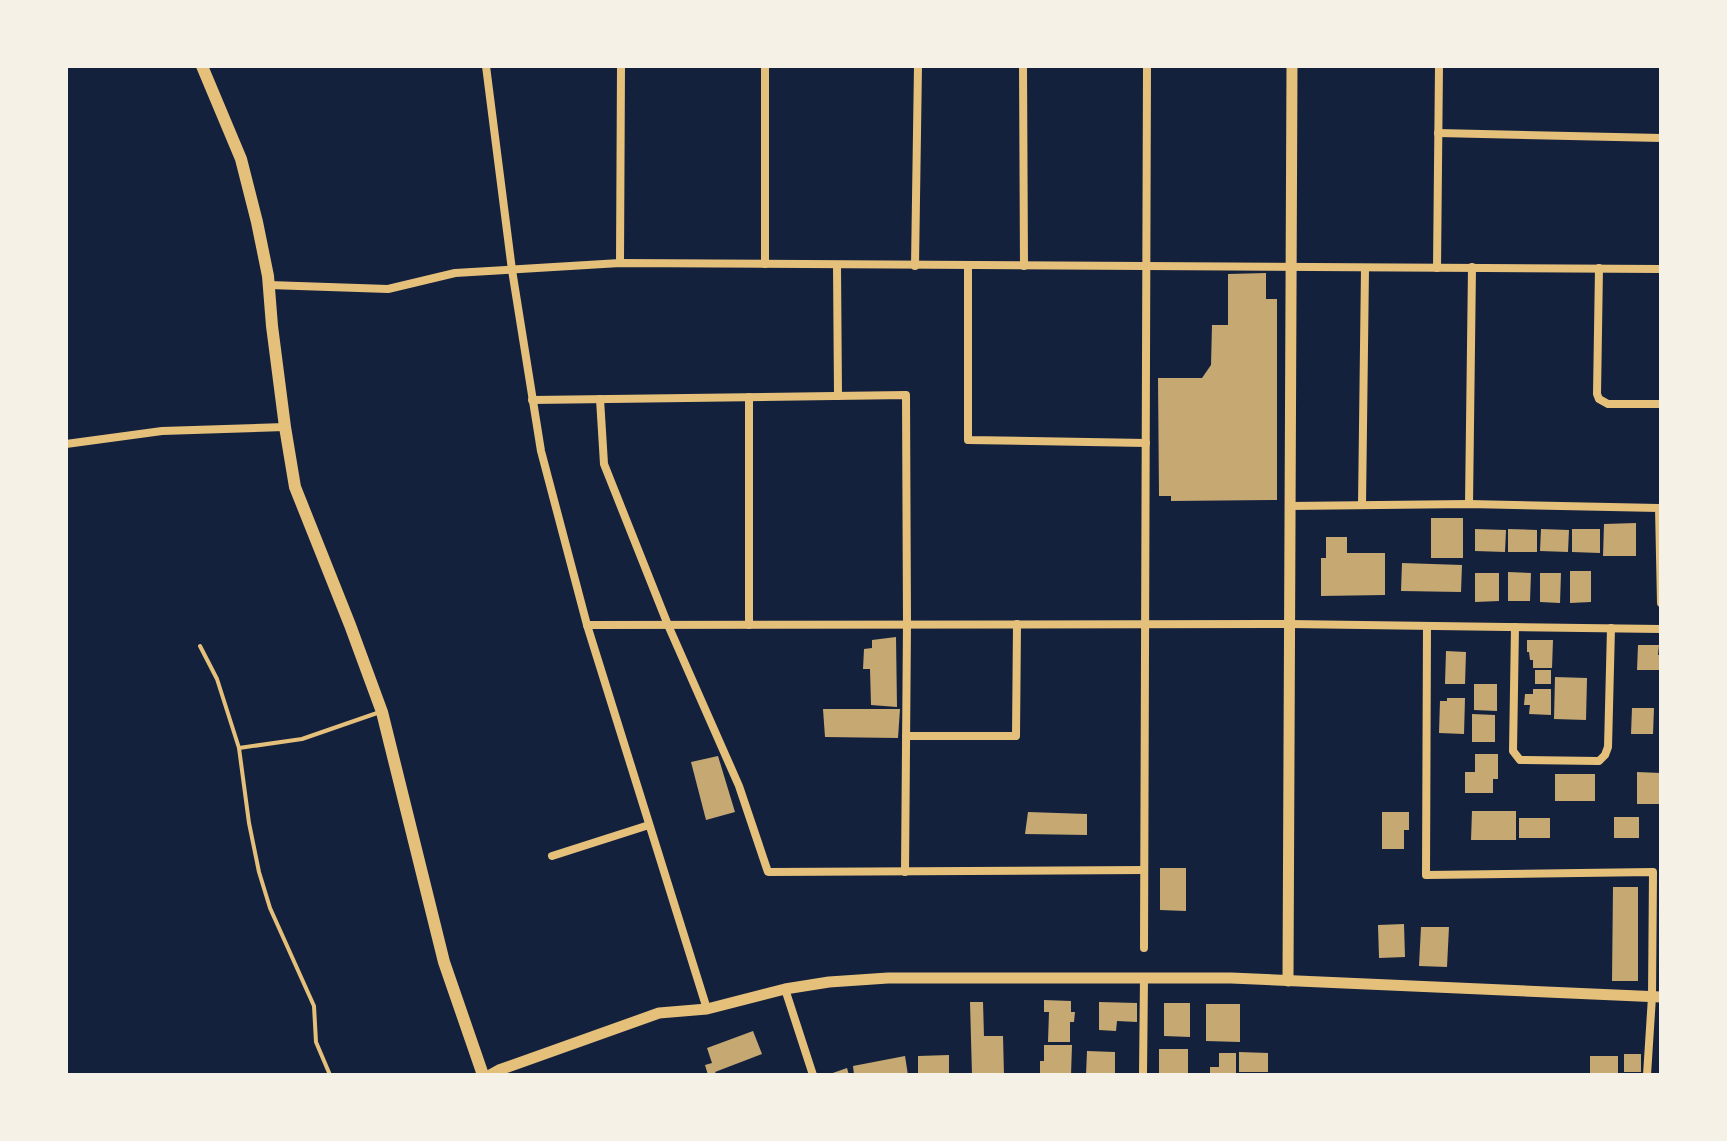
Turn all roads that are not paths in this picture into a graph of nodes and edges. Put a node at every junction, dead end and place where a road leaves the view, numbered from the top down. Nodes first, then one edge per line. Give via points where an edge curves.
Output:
1 (202, 66) edge
2 (486, 66) edge
3 (621, 66) edge
4 (765, 66) edge
5 (918, 66) edge
6 (1023, 66) edge
7 (1147, 66) edge
8 (1292, 66) edge
9 (1439, 66) edge
10 (1438, 133) junction
11 (1661, 138) edge
12 (620, 263) junction
13 (765, 264) junction
14 (837, 265) junction
15 (915, 266) junction
16 (968, 266) junction
17 (1024, 266) junction
18 (1145, 267) junction
19 (1472, 267) junction
20 (1291, 268) junction
21 (1365, 268) junction
22 (1437, 268) junction
23 (1599, 268) junction
24 (1661, 269) edge
25 (512, 270) junction
26 (269, 285) junction
27 (838, 396) junction
28 (749, 397) junction
29 (600, 399) junction
30 (532, 400) junction
31 (1661, 404) edge
32 (285, 427) junction
33 (1146, 443) junction
34 (66, 444) edge
35 (1469, 504) junction
36 (1362, 505) junction
37 (1289, 506) junction
38 (1661, 603) edge
39 (907, 624) junction
40 (1017, 624) junction
41 (1146, 624) junction
42 (1289, 624) junction
43 (587, 625) junction
44 (668, 625) junction
45 (749, 625) junction
46 (1427, 626) junction
47 (1515, 627) junction
48 (1611, 628) junction
49 (1661, 629) edge
50 (200, 646) dead end
51 (382, 712) junction
52 (906, 736) junction
53 (239, 748) junction
54 (649, 825) junction
55 (552, 856) dead end
56 (1144, 870) junction
57 (905, 872) junction
58 (1144, 948) dead end
59 (1144, 978) junction
60 (1288, 981) junction
61 (785, 989) junction
62 (1656, 997) edge
63 (707, 1009) junction
64 (330, 1075) edge
65 (483, 1075) edge
66 (490, 1075) edge
67 (813, 1075) edge
68 (1143, 1075) edge
69 (1647, 1075) edge

1 - 26 main road via 241,159
2 - 25 street
3 - 12 street
4 - 13 street
5 - 15 street
6 - 17 street
7 - 18 street
8 - 20 street
9 - 10 street
10 - 11 street
10 - 22 street
12 - 13 street
12 - 25 street
13 - 14 street
14 - 15 street
14 - 27 street
15 - 16 street
16 - 17 street
16 - 33 street via 968,440
17 - 18 street
18 - 20 street
18 - 33 street
19 - 22 street
19 - 23 street
19 - 35 street
20 - 21 street
20 - 37 street
21 - 22 street
21 - 36 street
23 - 24 street
23 - 31 street via 1599,399 1608,404
25 - 26 street via 455,273 388,289
25 - 30 street
26 - 32 main road
27 - 28 street
27 - 39 street via 906,395
28 - 29 street
28 - 45 street
29 - 30 street
29 - 44 street via 604,464
30 - 43 street
32 - 34 street via 162,431
32 - 51 main road via 295,487
33 - 41 street
35 - 36 street
35 - 38 street via 1659,508
36 - 37 street
37 - 42 street
39 - 40 street
39 - 45 street
39 - 52 street
40 - 41 street
40 - 52 street via 1016,736
41 - 42 street
41 - 56 street
42 - 46 street
42 - 60 street
43 - 44 street
43 - 54 street
44 - 45 street
44 - 57 street via 739,786 768,872
46 - 47 street
46 - 62 street via 1426,875 1653,872
47 - 48 street
47 - 48 street via 1513,751 1520,760 1552,761 1599,761 1605,755
48 - 49 street
50 - 53 lane via 217,679
51 - 53 lane via 302,739
51 - 65 main road via 444,962
52 - 57 street
53 - 64 lane via 259,872 314,1006 316,1042
54 - 55 street
54 - 63 street
56 - 57 street
56 - 58 street
59 - 60 street
59 - 61 street via 888,978
59 - 68 street
60 - 62 street
61 - 63 street
61 - 67 street
62 - 69 street
63 - 66 street via 659,1013

